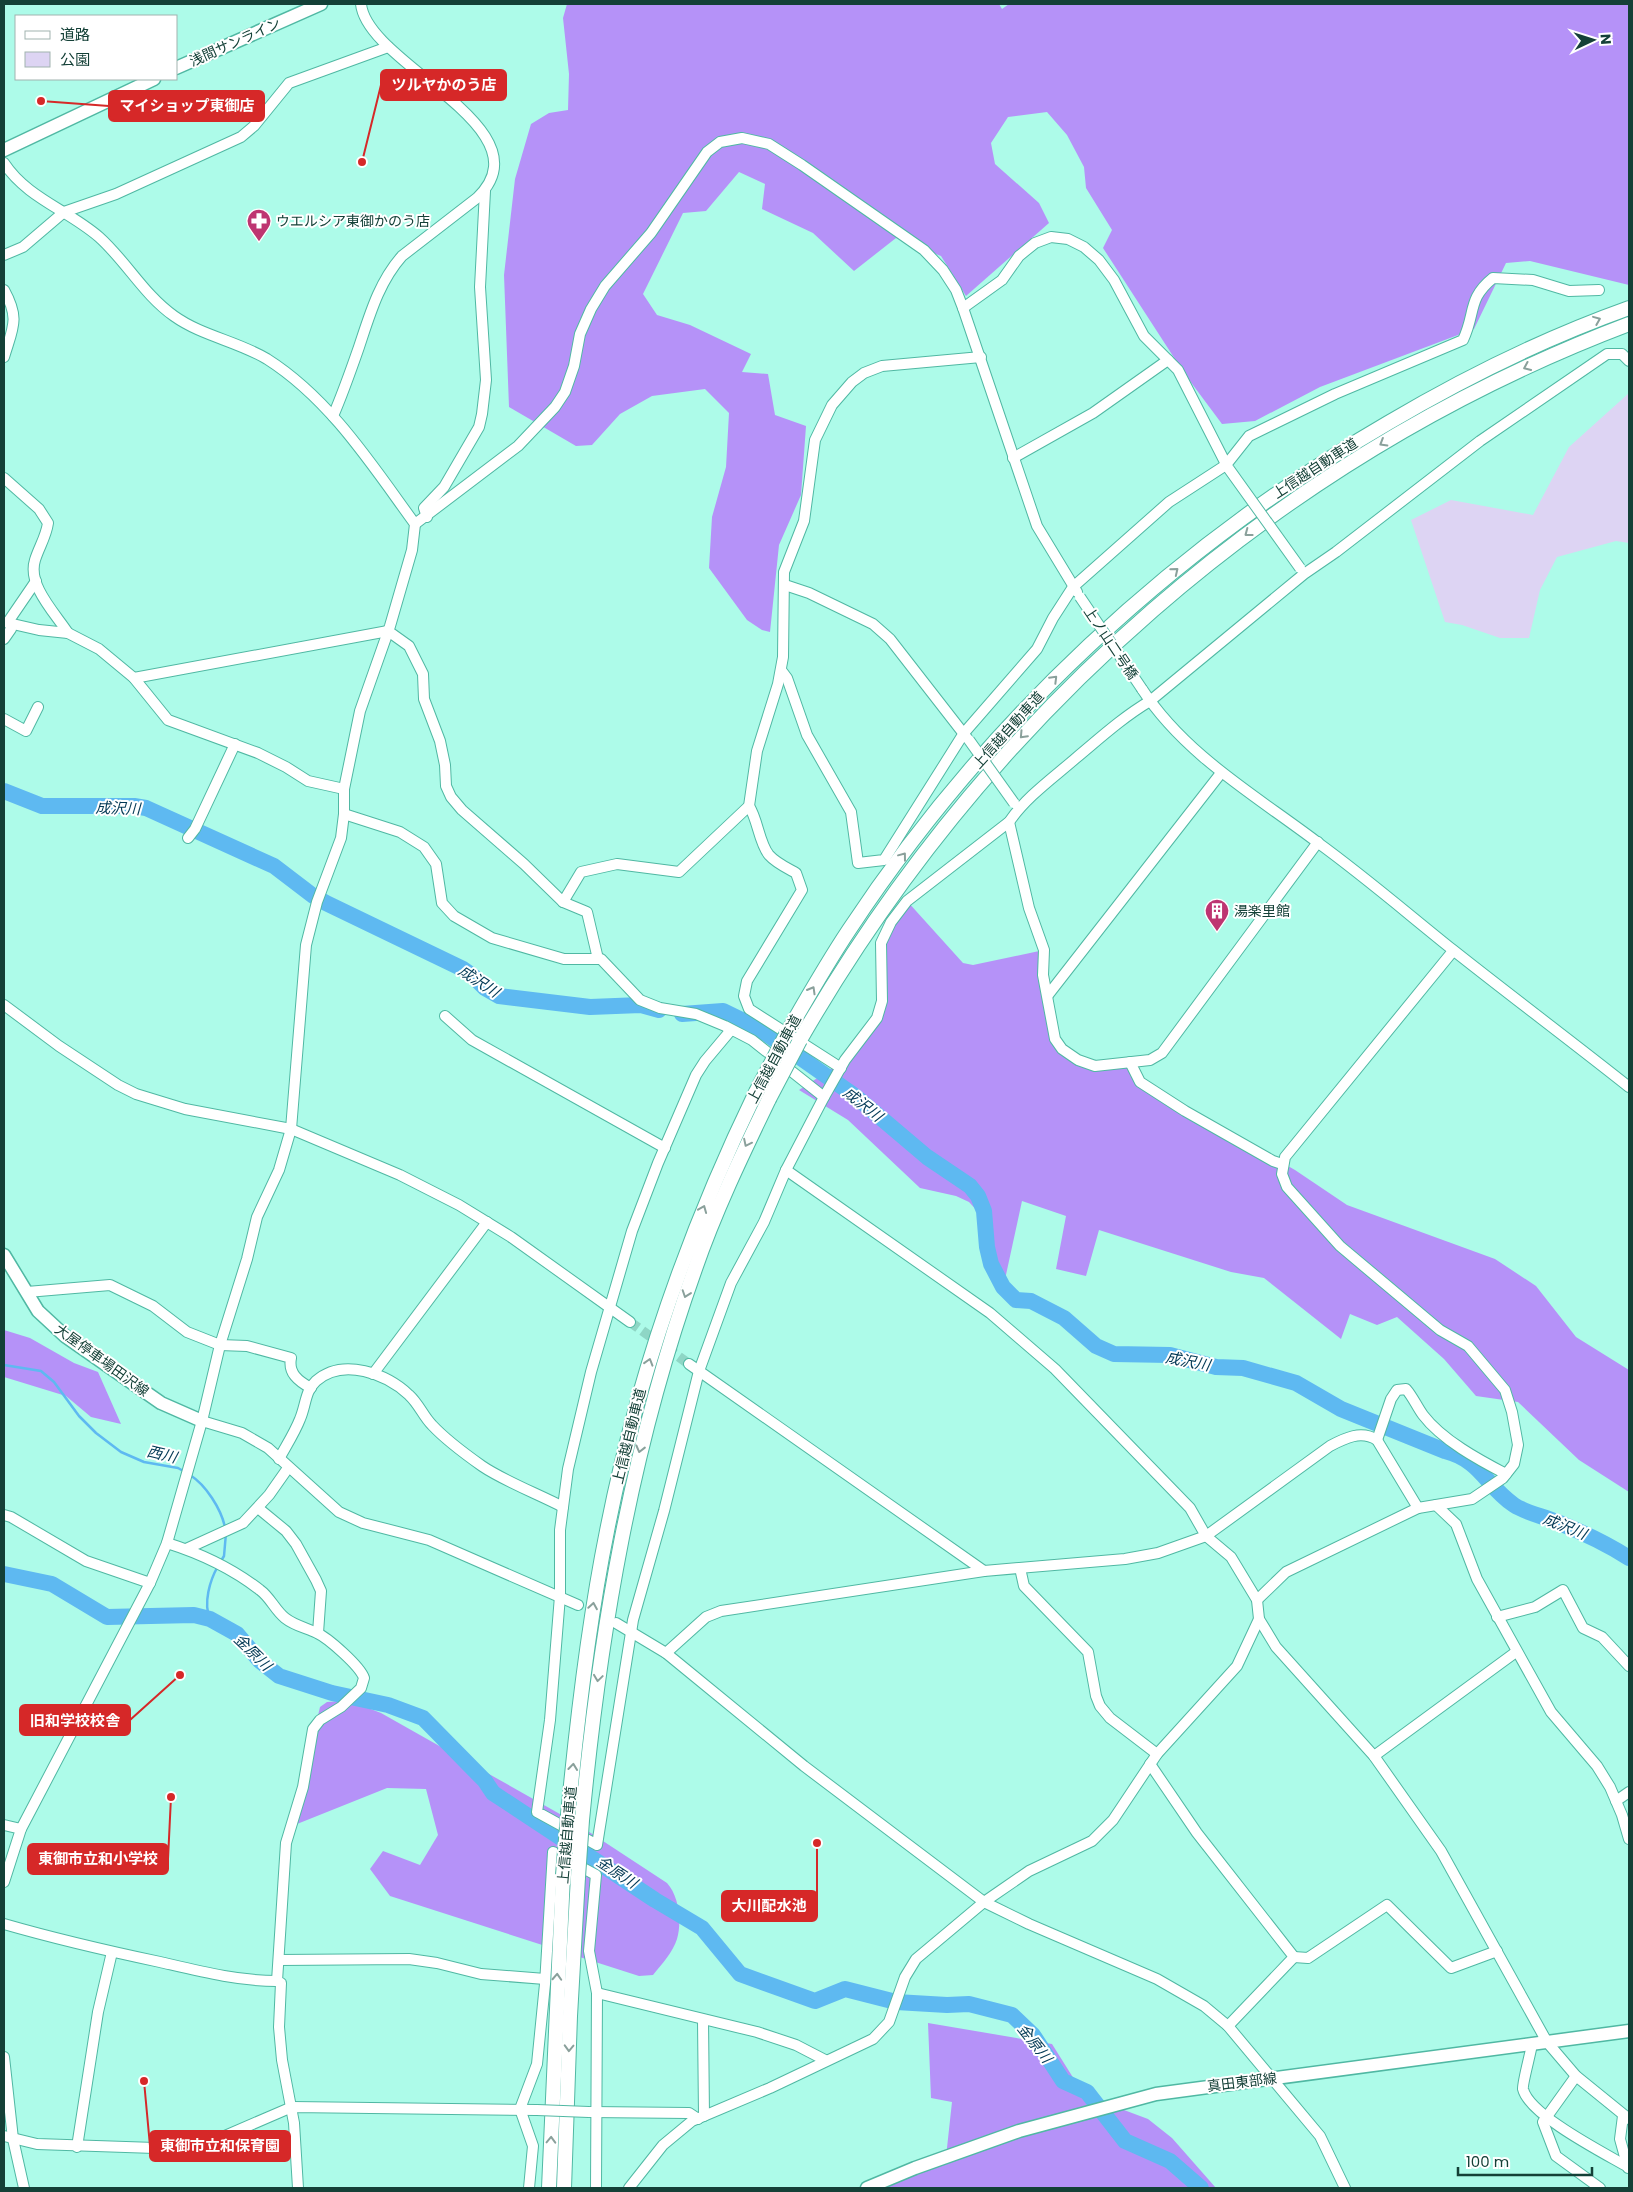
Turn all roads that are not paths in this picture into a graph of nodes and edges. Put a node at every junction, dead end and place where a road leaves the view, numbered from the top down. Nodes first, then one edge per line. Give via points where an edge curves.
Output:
1 (321, 4) edge
2 (361, 4) edge
3 (388, 47) junction
4 (178, 67) edge
5 (152, 80) edge
6 (4, 150) edge
7 (4, 163) edge
8 (485, 191) junction
9 (64, 212) junction
10 (4, 254) edge
11 (4, 290) edge
12 (1599, 290) dead end
13 (963, 308) junction
14 (1629, 308) edge
15 (1629, 324) edge
16 (981, 356) junction
17 (4, 357) edge
18 (1168, 360) junction
19 (1629, 361) edge
20 (333, 416) junction
21 (1013, 458) junction
22 (1228, 467) junction
23 (4, 478) edge
24 (427, 517) junction
25 (415, 524) junction
26 (1302, 571) junction
27 (36, 581) junction
28 (785, 585) junction
29 (1074, 587) junction
30 (7, 623) edge
31 (388, 631) junction
32 (68, 633) junction
33 (4, 639) edge
34 (781, 670) junction
35 (134, 678) junction
36 (1150, 701) junction
37 (38, 707) dead end
38 (4, 719) edge
39 (966, 736) junction
40 (235, 744) junction
41 (1221, 772) junction
42 (344, 789) junction
43 (749, 806) junction
44 (1016, 806) junction
45 (344, 814) junction
46 (1009, 822) junction
47 (192, 834) dead end
48 (1318, 842) junction
49 (563, 902) junction
50 (1454, 951) junction
51 (598, 959) junction
52 (1048, 995) junction
53 (4, 1005) edge
54 (445, 1016) dead end
55 (731, 1030) junction
56 (1130, 1062) junction
57 (841, 1068) junction
58 (1629, 1087) edge
59 (824, 1097) junction
60 (291, 1129) junction
61 (665, 1148) junction
62 (1282, 1164) junction
63 (786, 1170) junction
64 (487, 1222) junction
65 (4, 1255) edge
66 (27, 1292) junction
67 (610, 1308) junction
68 (630, 1322) tunnel mouth
69 (220, 1345) junction
70 (689, 1364) tunnel mouth
71 (699, 1371) junction
72 (373, 1374) junction
73 (311, 1388) junction
74 (202, 1421) junction
75 (1376, 1440) junction
76 (279, 1459) junction
77 (288, 1468) junction
78 (1506, 1474) junction
79 (1436, 1505) junction
80 (563, 1507) junction
81 (258, 1508) junction
82 (1418, 1508) junction
83 (4, 1515) edge
84 (1206, 1536) junction
85 (167, 1543) junction
86 (186, 1549) junction
87 (1020, 1568) junction
88 (984, 1571) junction
89 (150, 1583) junction
90 (560, 1596) junction
91 (1256, 1600) junction
92 (578, 1604) dead end
93 (1497, 1617) junction
94 (1259, 1619) junction
95 (616, 1623) dead end
96 (630, 1630) junction
97 (318, 1633) junction
98 (1516, 1652) junction
99 (666, 1653) junction
100 (1629, 1666) edge
101 (1157, 1754) junction
102 (1374, 1756) junction
103 (1150, 1764) junction
104 (1629, 1792) edge
105 (1616, 1801) junction
106 (4, 1825) edge
107 (21, 1830) junction
108 (1629, 1839) edge
109 (4, 1882) edge
110 (984, 1902) junction
111 (4, 1924) edge
112 (1497, 1951) junction
113 (112, 1952) junction
114 (1294, 1958) junction
115 (279, 1960) junction
116 (545, 1979) junction
117 (277, 1982) junction
118 (597, 1993) junction
119 (703, 2020) junction
120 (1228, 2026) junction
121 (1629, 2031) edge
122 (1547, 2042) junction
123 (1532, 2044) junction
124 (4, 2057) edge
125 (825, 2060) junction
126 (1576, 2076) junction
127 (1270, 2078) junction
128 (292, 2107) junction
129 (520, 2109) junction
130 (592, 2112) junction
131 (1545, 2116) junction
132 (701, 2117) junction
133 (1626, 2117) edge
134 (8, 2138) edge
135 (77, 2147) junction
136 (1628, 2168) edge
137 (24, 2188) edge
138 (298, 2188) edge
139 (529, 2188) edge
140 (549, 2188) edge
141 (564, 2188) edge
142 (596, 2188) edge
143 (629, 2188) edge
144 (868, 2188) edge
145 (1345, 2188) edge
146 (1600, 2188) edge

1 - 4 main road, 浅間サンライン
2 - 3 street via 370,27
3 - 8 street via 461,107 481,129 490,146 493,166
3 - 9 street via 289,83 241,137 116,194
5 - 6 main road
7 - 9 street via 21,184
8 - 20 street via 393,266 374,300
8 - 24 street via 480,287 486,372 482,414 479,427 444,488 424,508
9 - 10 street via 23,247
9 - 20 street via 100,237 173,316 268,360
11 - 17 street via 15,319
12 - 22 street via 1569,291 1533,280 1493,278 1477,293 1463,340 1286,416 1249,436
13 - 16 street, 上ノ山二号橋
13 - 18 street via 1002,280 1019,256 1034,243 1051,237 1068,239 1099,260 1127,302 1144,336
13 - 24 street, 上ノ山二号橋 via 943,270 924,250 802,165 769,144 742,138 720,142 706,152 656,226 605,286 590,309 565,392 555,406 518,446
140 -> 14 highway, 上信越自動車道, bridge via 568,1815 579,1706 607,1530 638,1398 682,1262 726,1154 787,1032 850,929 925,826 1013,722 1100,634 1202,548 1305,474 1417,406 1511,357
15 -> 141 highway, 上信越自動車道, bridge via 1520,370 1432,415 1314,486 1214,558 1118,640 1024,734 936,836 863,937 800,1040 742,1154 695,1268 650,1412 622,1530 594,1707 582,1820
16 - 21 street, 上ノ山二号橋
16 - 28 street via 882,366 852,382 832,405 815,440 804,521 784,572
18 - 21 street via 1093,413
18 - 22 street via 1178,370
19 - 26 street via 1622,354 1607,354 1480,440 1336,552
20 - 25 street
21 - 29 street, 上ノ山二号橋 via 1036,526
22 - 26 street, bridge
22 - 29 street via 1169,502
23 - 27 street via 39,509 48,523 46,536 34,562
24 - 25 street, 上ノ山二号橋
25 - 31 street via 412,550
26 - 36 street
27 - 30 street
27 - 32 street
28 - 34 street
28 - 39 street via 873,624 890,639
29 - 36 street, 上ノ山二号橋, bridge
29 - 39 street via 1037,649
30 - 32 street
30 - 33 street via 11,629
31 - 35 street
31 - 42 street via 360,711
31 - 49 street via 409,646 423,674 424,699 440,741 446,786 451,797
32 - 35 street via 99,649
34 - 39 street via 787,678 807,735 851,812 858,863 884,860
34 - 43 street via 757,751
35 - 40 street via 168,720
36 - 41 street, 上ノ山二号橋 via 1184,740
36 - 44 street via 1132,711
37 - 38 street via 26,731
39 - 44 street, bridge
40 - 42 street via 266,756 308,782
40 - 47 street
41 - 48 street, 上ノ山二号橋
41 - 52 street
42 - 45 street
43 - 49 street via 679,872 617,864 581,872
43 - 57 street via 768,854 796,873 802,890 747,980 744,996 749,1009
44 - 46 street
45 - 51 street via 400,832 424,847 436,864 442,903 461,921 492,938 564,959
45 - 60 street via 341,838 317,902 306,945
46 - 52 street via 1029,908 1044,950 1043,975
46 - 57 street via 907,901 891,922 881,944 882,1001 877,1018
48 - 50 street, 上ノ山二号橋
48 - 56 street via 1162,1053 1150,1060
49 - 51 street via 588,912
50 - 58 street, 上ノ山二号橋
50 - 62 street
51 - 55 street via 602,959 640,1000 660,1008 696,1014
52 - 56 street via 1051,1026 1062,1049 1078,1060 1096,1066
53 - 60 street via 103,1076 136,1094 185,1109
54 - 61 street via 472,1040
55 - 59 street via 752,1040
55 - 61 street via 696,1075
56 - 62 street via 1140,1082 1185,1111
57 - 59 street
59 - 63 street
60 - 64 street via 400,1175
60 - 69 street via 279,1170 257,1216
61 - 67 street via 632,1231
62 - 78 street via 1287,1187 1340,1246 1440,1330 1468,1346 1505,1390 1518,1445 1514,1464
63 - 71 street via 764,1222 731,1283
63 - 84 street via 990,1313 1056,1369 1190,1508
64 - 67 street
64 - 72 street
65 - 66 main road, 大屋停車場田沢線
66 - 69 street via 110,1285 153,1306 186,1332
66 - 74 main road, 大屋停車場田沢線 via 38,1311 65,1336 160,1403
67 - 68 street
67 - 80 street via 568,1469
69 - 73 street via 247,1346 291,1358 290,1366 298,1382
69 - 74 street
70 - 71 street
71 - 88 street
71 - 96 street
72 - 73 street via 367,1371 335,1371 324,1375
72 - 80 street via 409,1394 431,1424 484,1467
73 - 76 street via 300,1419
74 - 76 street via 242,1433 268,1448
74 - 85 street
75 - 78 street via 1391,1399 1397,1390 1406,1389 1423,1416 1446,1437 1478,1460
75 - 82 street
75 - 84 street via 1368,1435 1347,1437 1330,1446
76 - 77 street
77 - 81 street
77 - 90 street via 340,1512 363,1522 430,1540
78 - 79 street via 1472,1499
79 - 82 street
79 - 93 street via 1456,1524 1477,1579
80 - 90 street
81 - 86 street via 243,1524
81 - 97 street via 286,1531 316,1580 321,1591
82 - 91 street via 1286,1572
83 - 89 street via 86,1561
84 - 87 street via 1158,1553
84 - 91 street via 1232,1557
85 - 86 street
85 - 89 street
86 - 97 street via 262,1591 286,1620
87 - 88 street
87 - 101 street via 1024,1586 1088,1652 1100,1706 1110,1718
88 - 99 street via 721,1611 706,1617
89 - 107 street
90 - 92 street
90 - 96 street via 550,1720 537,1812 597,1845
91 - 94 street
93 - 98 street
93 - 100 street via 1535,1607 1563,1590 1583,1628 1602,1637
94 - 101 street via 1236,1666
94 - 102 street via 1276,1647
95 - 96 street
96 - 99 street
97 - 115 street via 364,1678 361,1688 313,1729 304,1787 286,1843
98 - 102 street
98 - 105 street via 1551,1712 1597,1766
99 - 110 street via 804,1766
101 - 103 street
102 - 112 street via 1441,1852
103 - 110 street via 1113,1820 1092,1840 1028,1871
103 - 114 street via 1198,1833
104 - 105 street
105 - 108 street
106 - 107 street
107 - 109 street
110 - 120 street via 1180,1991
110 - 125 street via 916,1960 905,1977 889,2022 873,2039
111 - 113 street
112 - 114 street via 1451,1968 1387,1905 1308,1958
112 - 122 street
113 - 117 street via 206,1972
113 - 135 street via 98,2012
114 - 120 street
115 - 116 street via 409,1960 481,1974
115 - 117 street
116 - 118 street via 553,1852 596,1876 589,1951
116 - 129 street via 537,2064
117 - 128 street via 281,1983 279,2027 282,2060
118 - 119 street
118 - 130 street
119 - 125 street via 757,2032 796,2045
119 - 132 street
120 - 127 street
121 - 122 main road, 真田東部線
122 - 123 main road, 真田東部線
122 - 126 street
123 - 127 main road, 真田東部線
123 - 131 street via 1523,2091
124 - 134 street
125 - 132 street
126 - 131 street
126 - 133 street
127 - 144 main road, 真田東部線 via 1156,2094 1019,2131
127 - 145 street via 1320,2136
128 - 129 street
128 - 135 street via 220,2138 188,2146
128 - 138 street
129 - 130 street, bridge
129 - 139 street via 533,2146
130 - 132 street via 689,2113
130 - 142 street
131 - 136 street
131 - 146 street via 1543,2122 1556,2156
132 - 143 street via 663,2145
133 - 136 street via 1620,2139
134 - 135 street
134 - 137 street

